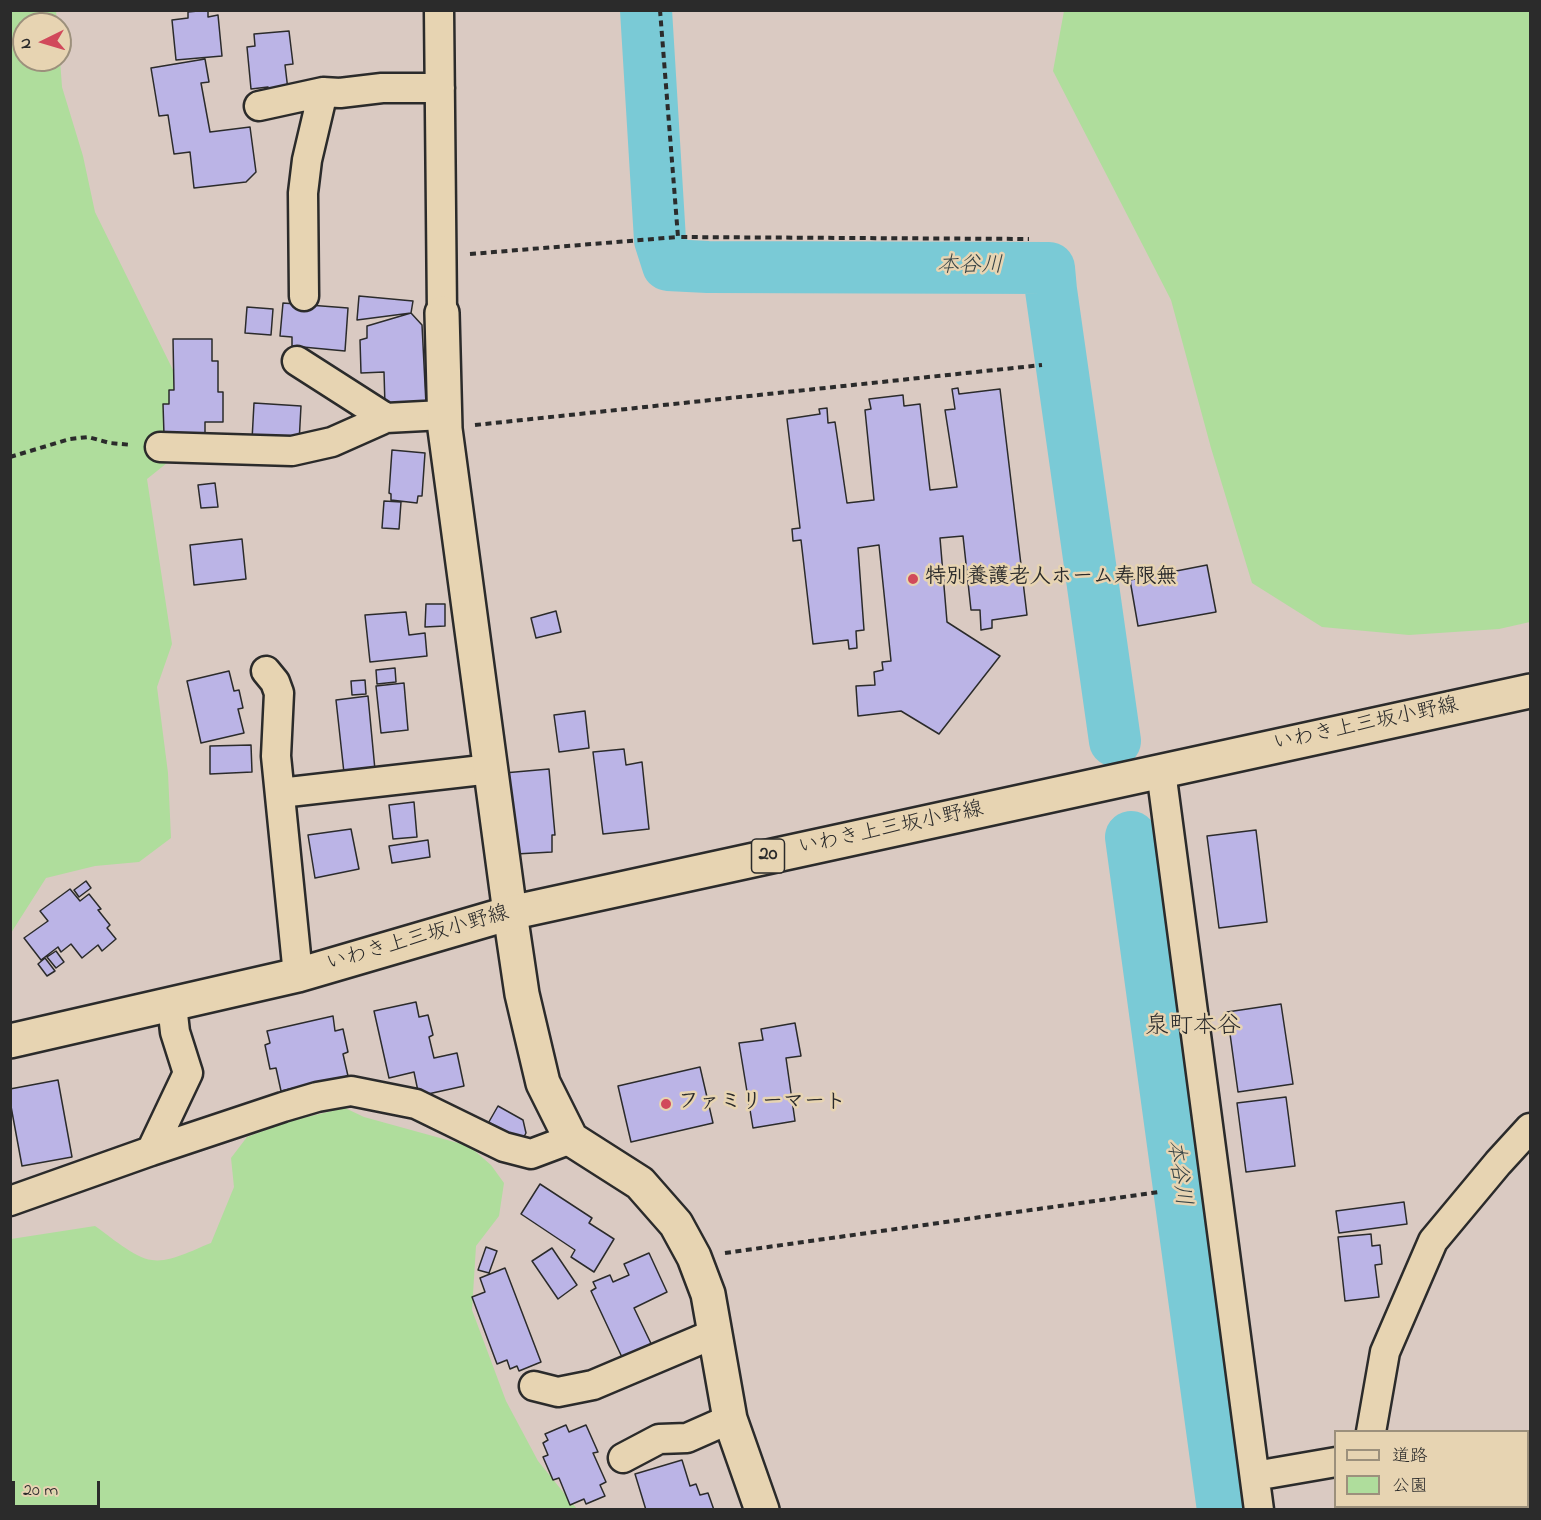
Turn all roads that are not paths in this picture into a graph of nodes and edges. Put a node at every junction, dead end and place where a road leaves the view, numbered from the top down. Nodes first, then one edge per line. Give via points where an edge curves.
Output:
1 (439, 10) edge
2 (440, 88) junction
3 (323, 92) junction
4 (259, 106) dead end
5 (304, 296) dead end
6 (442, 313) joint
7 (297, 361) dead end
8 (386, 418) junction
9 (444, 422) junction
10 (160, 447) road end
11 (266, 670) dead end
12 (1530, 691) edge
13 (491, 769) junction
14 (1161, 771) junction
15 (280, 793) junction
16 (510, 913) junction
17 (298, 975) junction
18 (172, 1005) junction
19 (10, 1041) edge
20 (1530, 1128) edge
21 (571, 1139) junction
22 (151, 1151) junction
23 (10, 1201) edge
24 (716, 1333) junction
25 (534, 1386) dead end
26 (730, 1419) junction
27 (1371, 1430) edge
28 (623, 1458) dead end
29 (1334, 1462) edge
30 (1255, 1476) junction
31 (762, 1509) edge
32 (1259, 1509) edge

1 - 2 street
2 - 3 street
2 - 6 street
3 - 4 street
3 - 5 street via 303,193
6 - 9 main road
7 - 8 street
8 - 9 street
8 - 10 street via 332,442 292,451
9 - 13 main road
11 - 15 street via 279,693 276,756
12 - 14 main road, いわき上三坂小野線 / 20
13 - 15 street
13 - 16 main road
14 - 16 main road, いわき上三坂小野線 / 20
14 - 30 street
15 - 17 street
16 - 17 main road, いわき上三坂小野線 / 20
16 - 21 main road via 522,994 543,1083
17 - 18 main road, いわき上三坂小野線 / 20
18 - 19 main road, いわき上三坂小野線 / 20
18 - 22 street via 175,1032 189,1073
20 - 27 street via 1433,1241 1385,1353
21 - 22 street via 531,1154 504,1147 416,1104 351,1091 316,1097
21 - 24 main road via 640,1183 676,1224 708,1294
22 - 23 street
24 - 25 street via 593,1386 558,1392
24 - 26 main road
26 - 28 street via 687,1438 659,1439
26 - 31 main road
29 - 30 street
30 - 32 street

